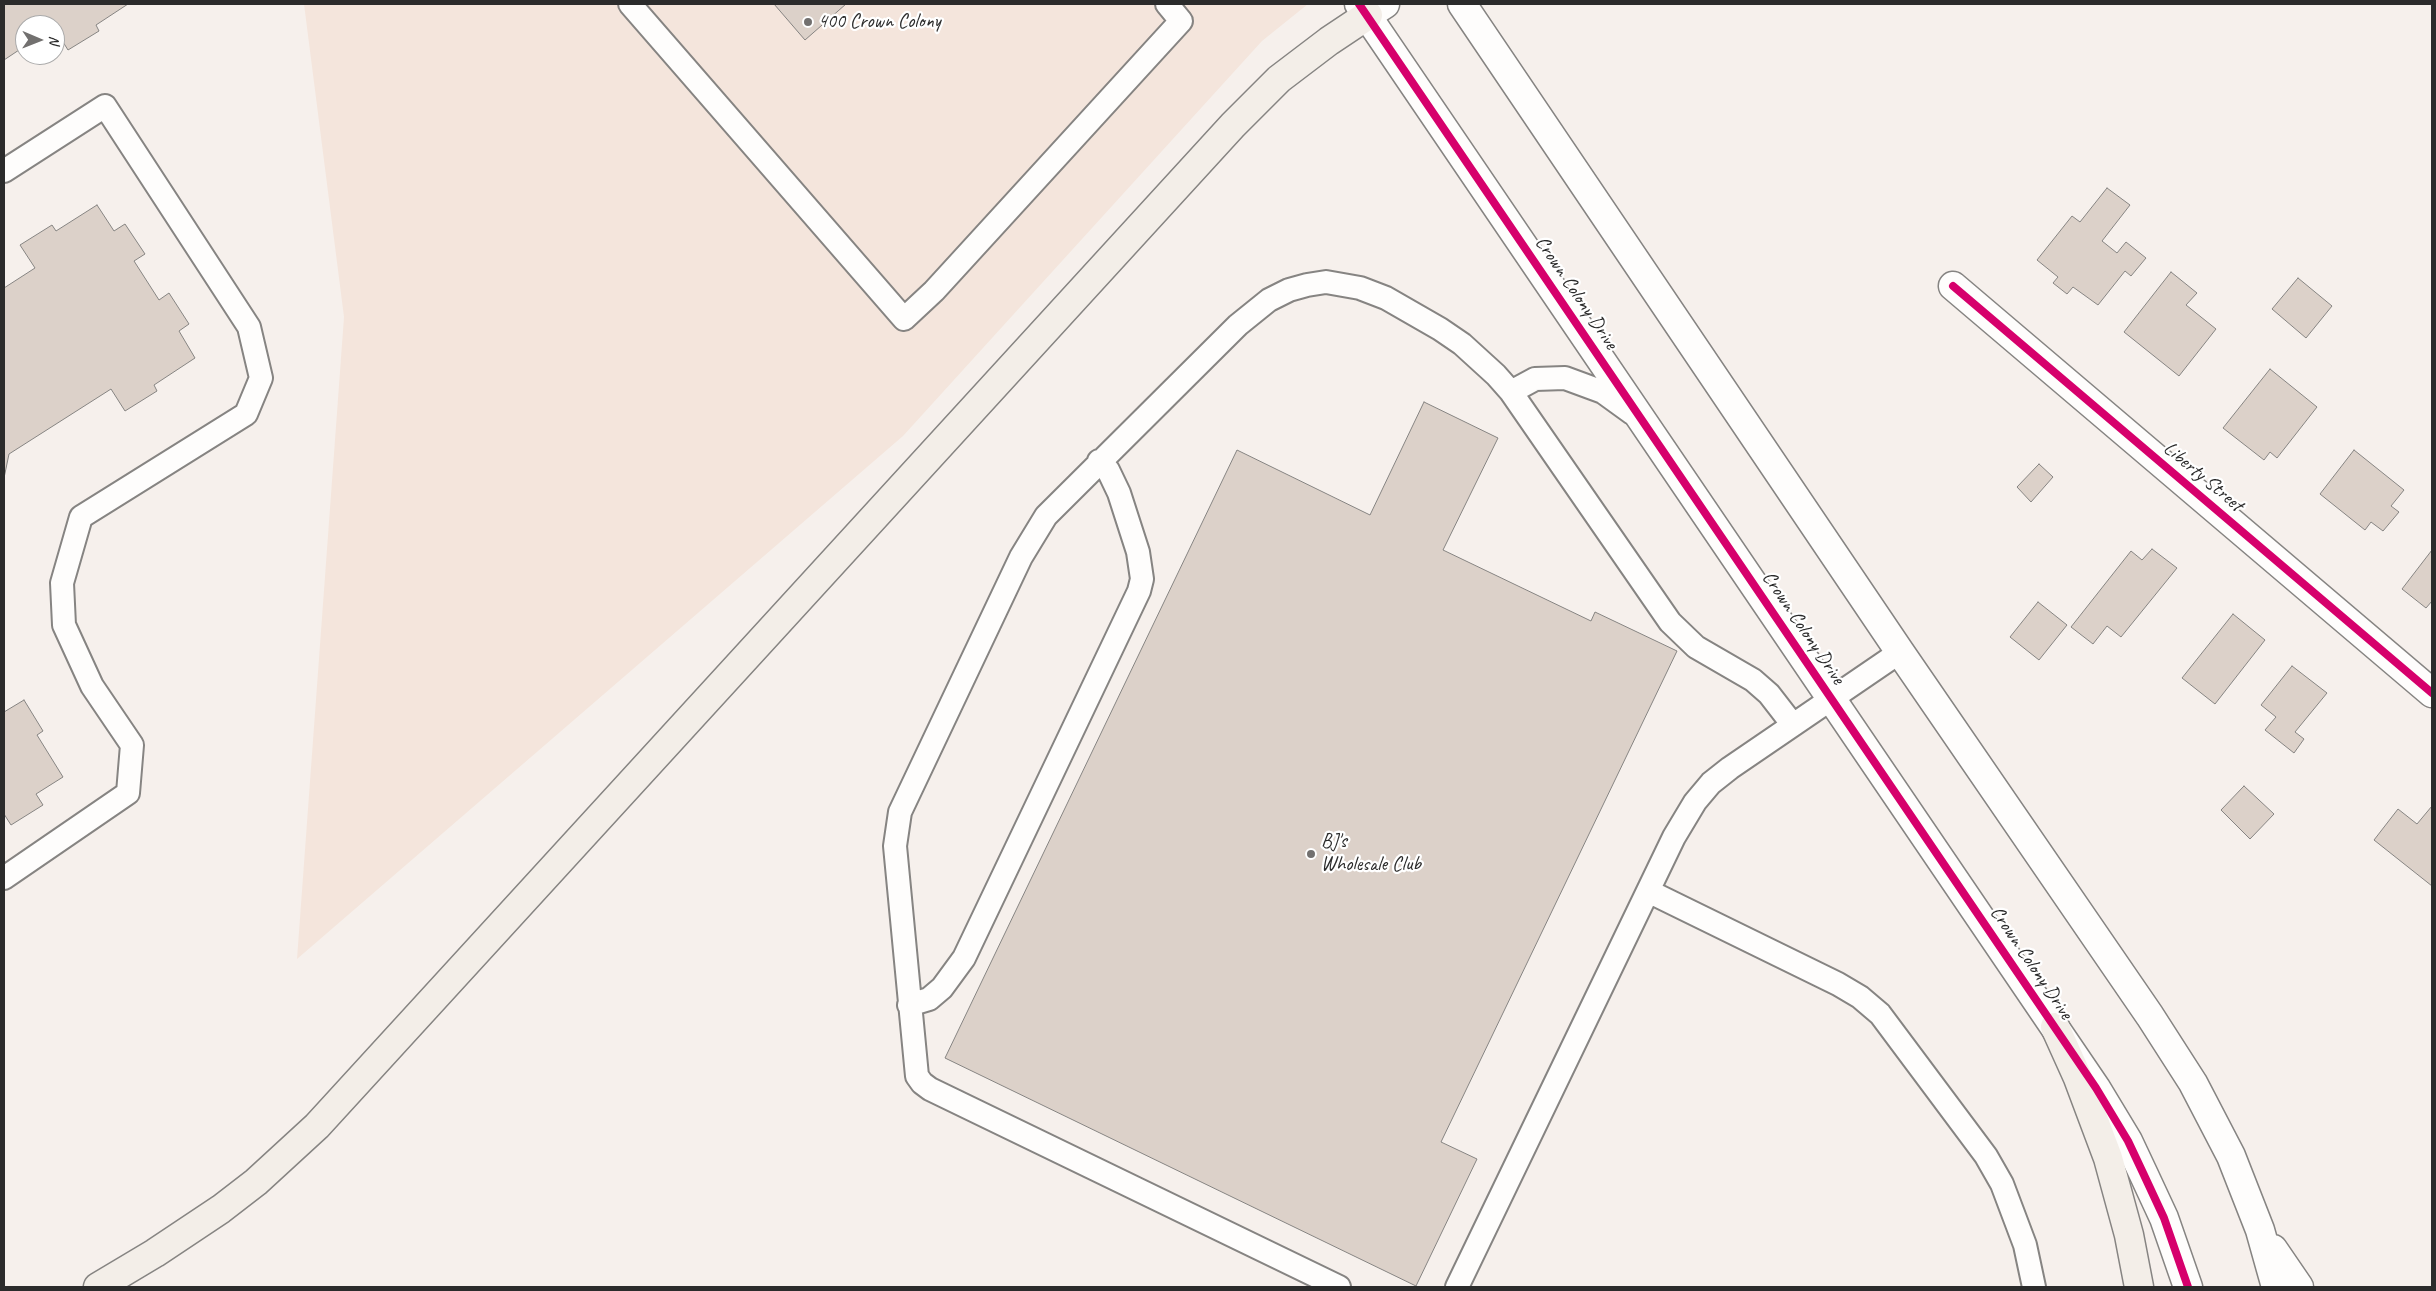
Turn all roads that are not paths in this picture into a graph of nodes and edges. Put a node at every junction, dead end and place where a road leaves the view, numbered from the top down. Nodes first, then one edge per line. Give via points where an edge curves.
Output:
1 (630, 4) edge
2 (1167, 4) edge
3 (1462, 4) edge
4 (1371, 8) edge
5 (4, 171) edge
6 (1953, 286) dead end
7 (1511, 392) junction
8 (1644, 424) junction
9 (1099, 461) junction
10 (1900, 652) junction
11 (2432, 693) edge
12 (1832, 699) junction
13 (1793, 725) junction
14 (4, 878) edge
15 (1648, 891) junction
16 (909, 1005) junction
17 (2055, 1026) junction
18 (2260, 1230) junction
19 (98, 1287) edge
20 (1339, 1287) edge
21 (1457, 1287) edge
22 (2034, 1287) edge
23 (2139, 1287) edge
24 (2188, 1287) edge
25 (2276, 1287) edge
26 (2299, 1287) edge

1 - 2 lane via 904,320 1181,20
3 - 10 street
4 - 8 street, Crown Colony Drive
4 - 19 highway via 1279,79 1233,125 317,1126 221,1209
5 - 14 lane via 105,106 249,327 261,378 246,414 81,517 62,583 64,625 92,686 132,745 128,793
6 - 11 street, Liberty Street
7 - 8 lane via 1535,379 1565,378 1603,392
7 - 9 lane via 1462,344 1386,298 1344,284 1307,285 1269,300 1254,312
7 - 13 lane via 1670,622 1696,647 1753,680
8 - 12 street, Crown Colony Drive
9 - 16 lane via 1057,504 1034,534 900,812 895,846
9 - 16 lane via 1108,470 1120,493 1138,552 1142,579 1137,597 964,958 942,988 929,999
10 - 12 lane
10 - 18 street via 2193,1083 2231,1156
12 - 13 lane
12 - 17 street, Crown Colony Drive
13 - 15 lane via 1711,783 1683,820
15 - 21 lane
15 - 22 lane via 1844,987 1880,1014 1986,1156 2002,1184 2025,1245
16 - 20 lane via 916,1071 925,1086
17 - 23 highway via 2108,1158
17 - 24 street, Crown Colony Drive via 2128,1141 2164,1218
18 - 25 street
18 - 26 street

